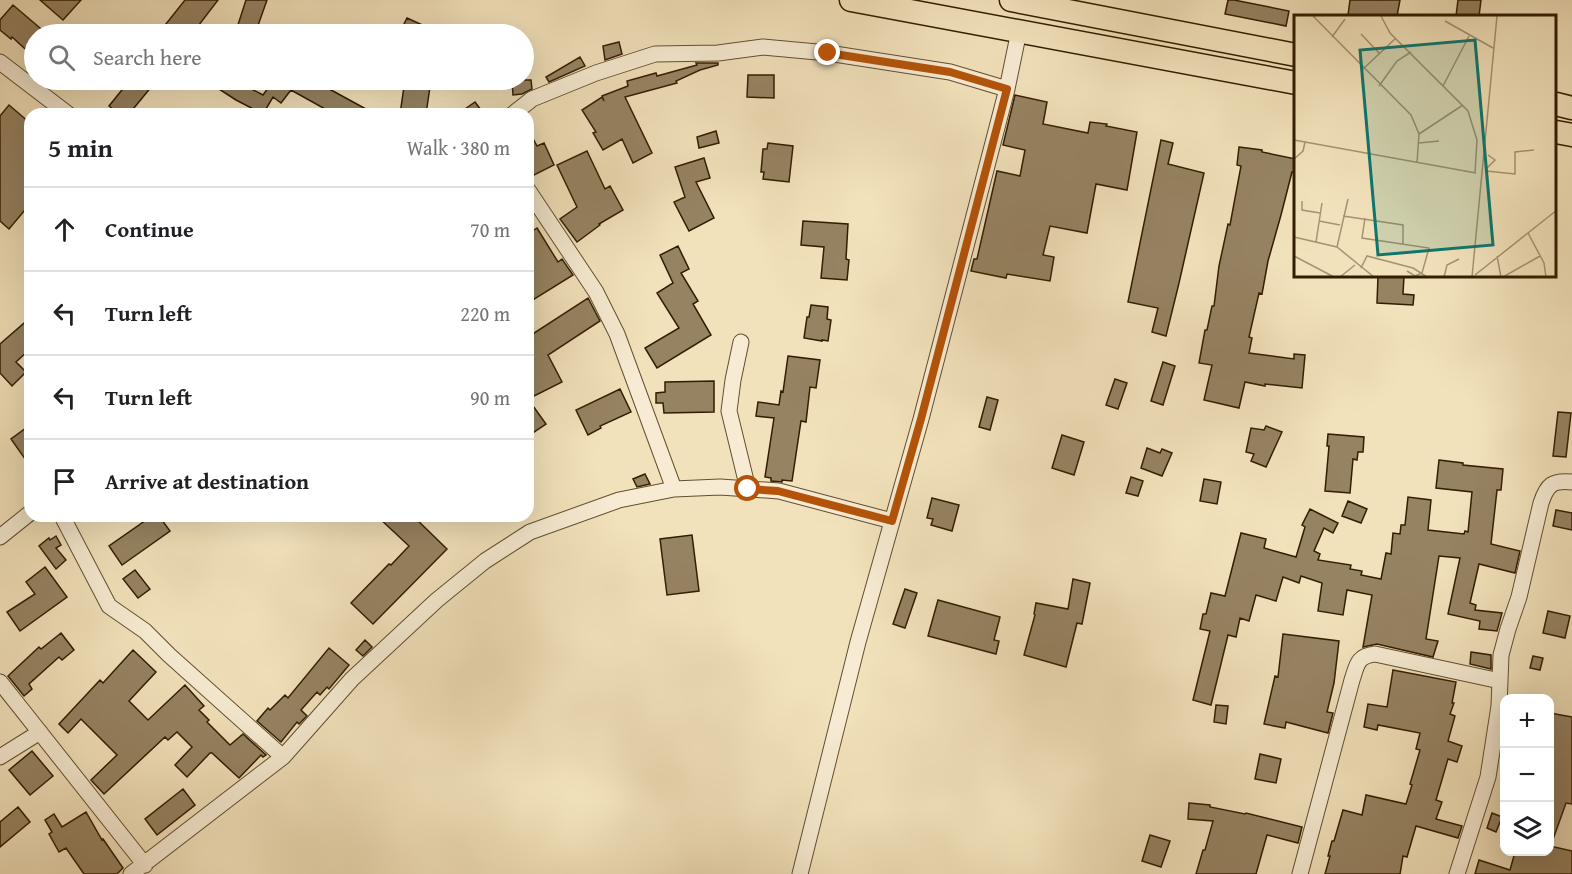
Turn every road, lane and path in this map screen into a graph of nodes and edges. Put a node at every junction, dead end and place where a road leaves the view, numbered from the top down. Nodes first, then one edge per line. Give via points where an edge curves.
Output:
1 (851, 0) edge
2 (1011, 0) edge
3 (1019, 31) junction
4 (1294, 55) edge
5 (0, 62) edge
6 (24, 80) edge
7 (1294, 83) edge
8 (1007, 89) junction
9 (37, 90) edge
10 (1557, 104) edge
11 (60, 108) edge
12 (521, 108) edge
13 (1572, 108) edge
14 (1557, 132) edge
15 (1572, 135) edge
16 (534, 199) edge
17 (741, 342) dead end
18 (1572, 482) edge
19 (674, 489) junction
20 (748, 489) junction
21 (24, 518) edge
22 (892, 521) junction
23 (65, 522) edge
24 (0, 537) edge
25 (1500, 681) junction
26 (0, 682) edge
27 (40, 732) junction
28 (0, 757) edge
29 (283, 757) junction
30 (145, 865) junction
31 (131, 874) edge
32 (800, 874) edge
33 (1300, 874) edge
34 (1457, 874) edge

1 - 3 highway
2 - 4 highway
3 - 7 highway
3 - 8 street
5 - 6 street
8 - 12 street via 950,72 828,53 763,48 655,54 596,73 532,99
8 - 22 street
9 - 11 street
10 - 13 highway
14 - 15 highway
16 - 19 street via 596,292 617,334
17 - 20 street via 729,411
18 - 25 street via 1550,484 1544,492 1501,655
19 - 20 street
19 - 29 street via 619,500 530,532 485,561 352,679
20 - 22 street via 778,491
21 - 24 street
22 - 32 street
23 - 29 street via 109,606 145,631
25 - 33 street via 1375,654 1362,657 1352,680
25 - 34 street via 1488,777
26 - 27 street
27 - 28 street
27 - 30 street
29 - 30 street
30 - 31 street

